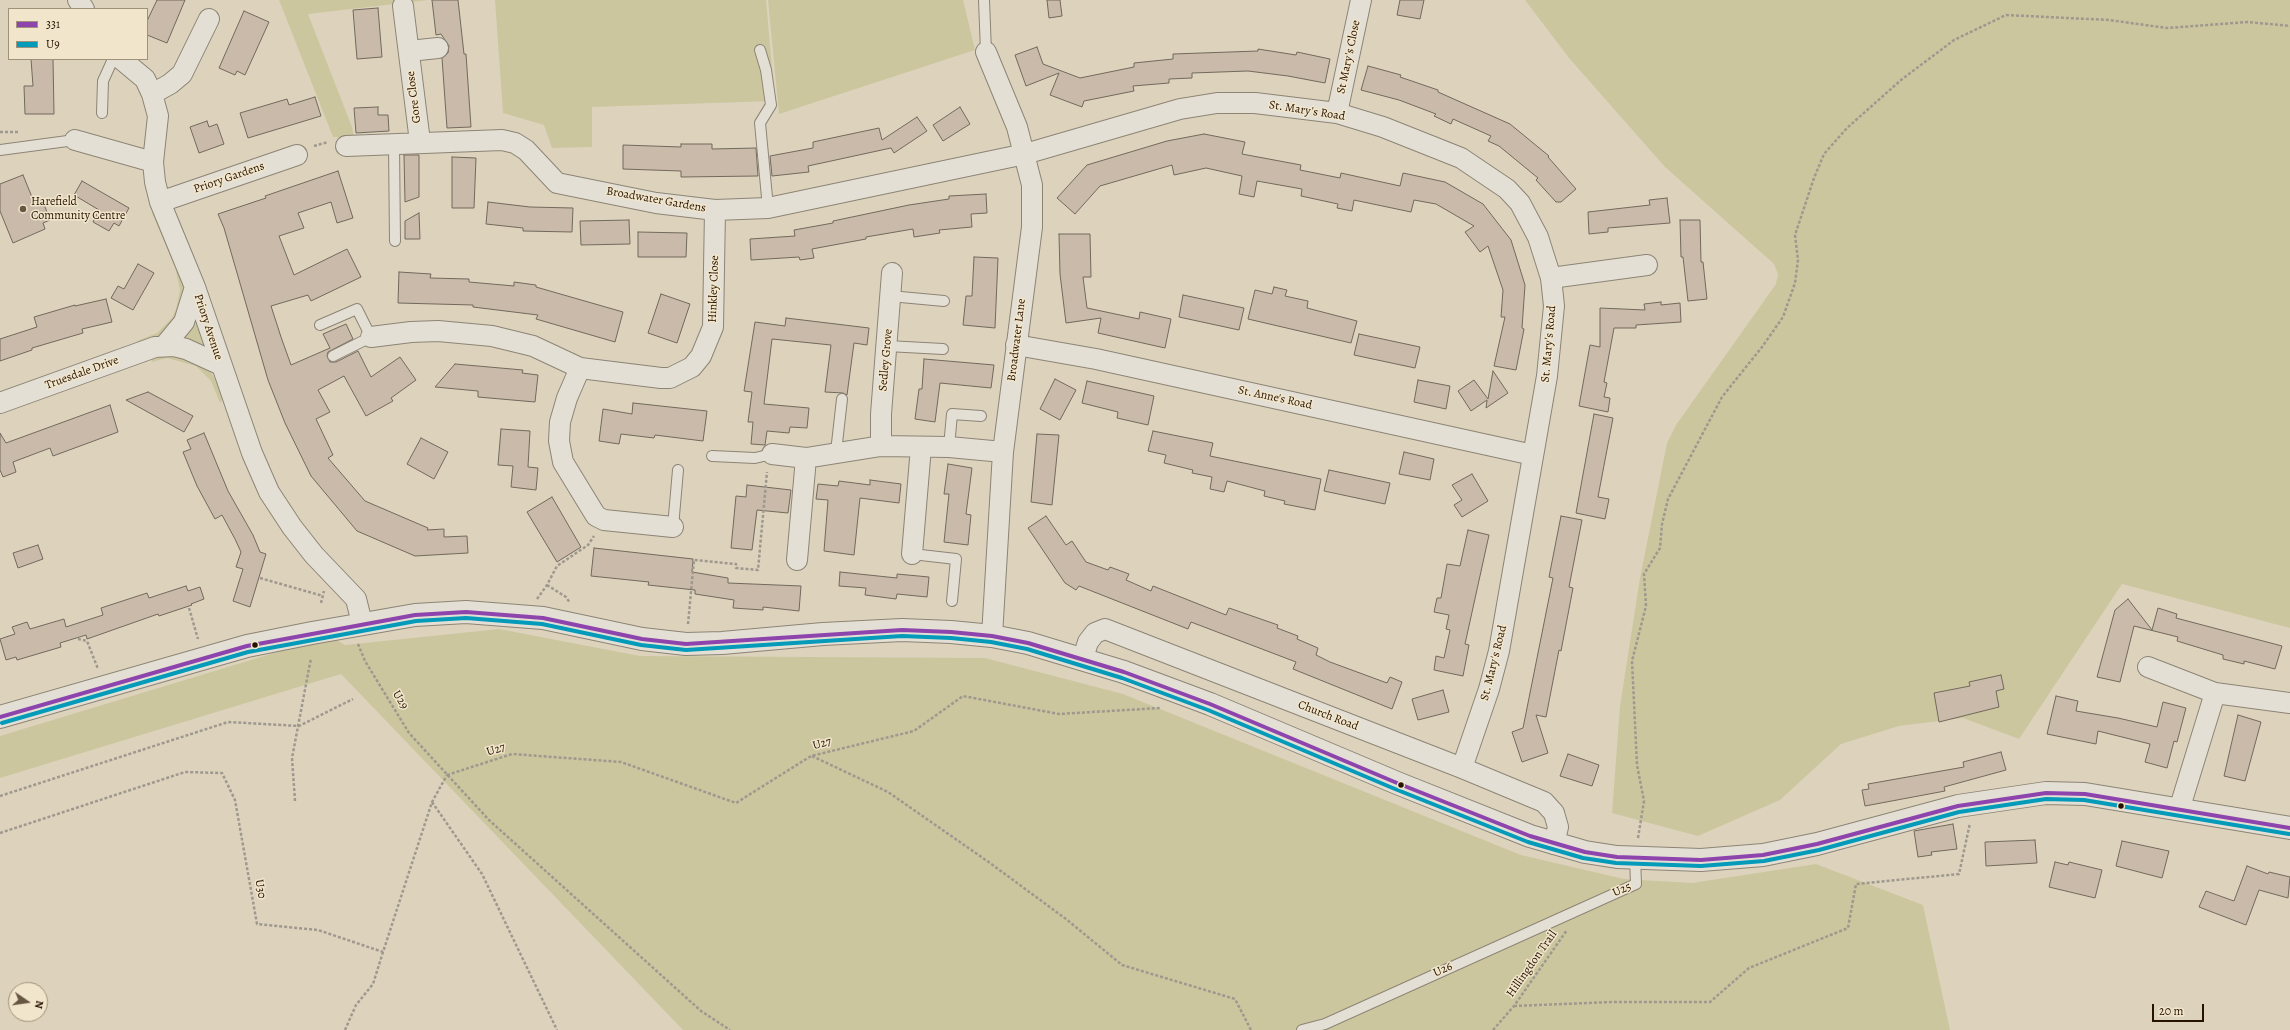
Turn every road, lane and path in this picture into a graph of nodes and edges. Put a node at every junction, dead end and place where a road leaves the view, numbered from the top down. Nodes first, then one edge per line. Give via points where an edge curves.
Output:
1 (984, 0) edge
2 (1361, 0) edge
3 (403, 6) dead end
4 (209, 19) dead end
5 (2290, 26) edge
6 (438, 48) dead end
7 (760, 50) dead end
8 (409, 51) junction
9 (986, 52) joint
10 (112, 60) edge
11 (122, 60) edge
12 (152, 94) junction
13 (102, 113) dead end
14 (1337, 113) junction
15 (75, 140) joint
16 (420, 142) junction
17 (394, 145) junction
18 (346, 146) joint
19 (0, 150) edge
20 (1025, 154) junction
21 (297, 155) joint
22 (153, 162) junction
23 (160, 202) junction
24 (768, 208) junction
25 (715, 210) junction
26 (395, 241) dead end
27 (1647, 265) dead end
28 (892, 273) dead end
29 (1551, 278) junction
30 (195, 287) junction
31 (890, 296) junction
32 (944, 301) dead end
33 (320, 325) dead end
34 (371, 337) junction
35 (165, 345) junction
36 (1016, 345) junction
37 (887, 346) junction
38 (943, 348) dead end
39 (333, 356) dead end
40 (221, 365) junction
41 (580, 368) junction
42 (842, 399) dead end
43 (0, 403) edge
44 (981, 416) dead end
45 (881, 446) junction
46 (921, 447) junction
47 (949, 447) junction
48 (836, 452) junction
49 (1003, 452) junction
50 (770, 455) junction
51 (1533, 455) junction
52 (712, 456) dead end
53 (806, 458) junction
54 (678, 470) dead end
55 (604, 520) junction
56 (673, 527) joint
57 (912, 554) joint
58 (797, 560) dead end
59 (260, 578) dead end
60 (548, 585) junction
61 (325, 586) dead end
62 (323, 596) junction
63 (536, 599) dead end
64 (952, 601) dead end
65 (321, 603) dead end
66 (570, 603) dead end
67 (189, 608) dead end
68 (357, 624) junction
69 (992, 636) junction
70 (78, 638) dead end
71 (198, 639) dead end
72 (686, 644) junction
73 (311, 658) dead end
74 (1083, 658) junction
75 (2148, 668) dead end
76 (98, 670) dead end
77 (2215, 693) junction
78 (353, 699) dead end
79 (2290, 703) edge
80 (1162, 707) dead end
81 (0, 716) edge
82 (299, 726) junction
83 (811, 756) junction
84 (1462, 768) junction
85 (447, 775) junction
86 (0, 796) edge
87 (295, 801) dead end
88 (432, 802) junction
89 (1975, 803) junction
90 (2179, 810) junction
91 (2290, 828) edge
92 (0, 833) edge
93 (1554, 844) junction
94 (1635, 858) junction
95 (1584, 907) junction
96 (383, 952) junction
97 (1514, 1006) junction
98 (345, 1030) edge
99 (557, 1030) edge
100 (730, 1030) edge
101 (1251, 1030) edge
102 (1302, 1030) edge
103 (1493, 1030) edge

1 - 9 lane
2 - 14 street, St Mary's Close
3 - 8 street, Gore Close
4 - 12 street via 182,74
5 - 94 path via 2248,22 2167,28 2109,20 2006,15 1954,40 1901,80 1847,128 1824,154 1795,235 1798,260 1795,284 1783,317 1722,397 1703,432 1668,499 1660,548 1644,574 1646,606 1632,661 1637,765 1644,801
6 - 8 street
7 - 24 lane via 771,105 760,123
8 - 16 street, Gore Close
9 - 20 street, Broadwater Lane via 1017,127
10 - 13 lane via 102,81
11 - 12 street, Priory Avenue via 144,79
12 - 22 street, Priory Avenue via 158,116
14 - 20 street, St. Mary's Road via 1255,103 1217,102 1180,109
14 - 29 street, St. Mary's Road via 1426,143 1461,158 1507,189 1520,203 1538,237
15 - 19 lane
15 - 22 street
16 - 17 street, Broadwater Gardens
16 - 25 street, Broadwater Gardens via 502,140 515,143 526,150 557,183 656,203
17 - 18 street, Broadwater Gardens
17 - 26 lane
18 - 21 path via 328,142 306,149
20 - 24 street, Broadwater Gardens
20 - 36 street, Broadwater Lane via 1032,185 1032,227
21 - 23 street, Priory Gardens
22 - 23 street, Priory Avenue via 154,182
23 - 30 street, Priory Avenue
24 - 25 street, Broadwater Gardens
25 - 41 street, Hinkley Close via 713,327 709,343 692,367 670,378
27 - 29 street
28 - 31 street, Sedley Grove
29 - 51 street, St. Mary's Road via 1554,306 1552,338
30 - 35 street via 184,322
30 - 40 street, Priory Avenue
31 - 32 lane
31 - 37 street, Sedley Grove
33 - 34 lane via 357,309
34 - 39 lane
34 - 41 street, Hinkley Close via 438,331 492,336 533,346
35 - 40 street, Truesdale Drive via 186,349
35 - 43 street, Truesdale Drive via 156,346
36 - 49 street, Broadwater Lane
36 - 51 street, St. Anne's Road via 1096,359
37 - 38 lane
37 - 45 street, Sedley Grove
40 - 68 street, Priory Avenue via 252,453 269,492 301,540 356,599
41 - 55 street via 567,398 558,441 563,462 590,510
42 - 48 lane
44 - 47 lane via 952,414
45 - 46 street
45 - 48 street
46 - 47 street
46 - 57 street
47 - 49 street
48 - 53 street
49 - 69 street, Broadwater Lane
50 - 52 lane via 755,458
50 - 53 street
50 - 72 path via 758,570 736,568 736,564 694,560
51 - 84 street, St. Mary's Road via 1499,651
53 - 58 street
54 - 56 lane
55 - 56 street
55 - 60 path via 588,545 557,566
57 - 64 lane via 956,559
59 - 62 path
60 - 63 path
60 - 66 path via 566,597
61 - 62 path
62 - 65 path
67 - 71 path
68 - 72 street via 416,615 466,612 504,614 543,618 642,639
68 - 81 street via 247,646
68 - 85 path, U29 via 365,661 409,733
69 - 72 street via 902,630
69 - 74 street
70 - 76 path via 87,641
73 - 82 path
74 - 84 street, Church Road via 1088,642 1095,632 1105,628
74 - 93 street via 1210,704 1397,783
75 - 77 street
77 - 79 street
77 - 90 street
78 - 82 path
80 - 83 path, U27 via 1059,714 963,696 914,731
82 - 86 path via 228,722
82 - 87 path via 292,758
83 - 85 path, U27 via 736,803 621,762 512,754
83 - 101 path via 888,792 1066,919 1122,965 1235,999
84 - 93 street, Church Road via 1544,802 1554,813 1558,827
85 - 88 path
85 - 100 path, U29 via 489,820 701,1011
88 - 96 path
88 - 99 path via 482,874
89 - 90 street via 2046,793 2085,794
89 - 94 street via 1817,844 1763,855 1701,860
89 - 97 path via 1959,874 1856,884 1848,928 1748,968 1710,1002
90 - 91 street
92 - 96 path, U30 via 185,772 222,773 235,800 257,924 318,930
93 - 94 street via 1585,852
94 - 95 lane, U25 via 1636,884
95 - 97 path, Hillingdon Trail
95 - 102 lane, U26 via 1325,1024
96 - 98 path via 373,984 356,1005
97 - 103 path, Hillingdon Trail

